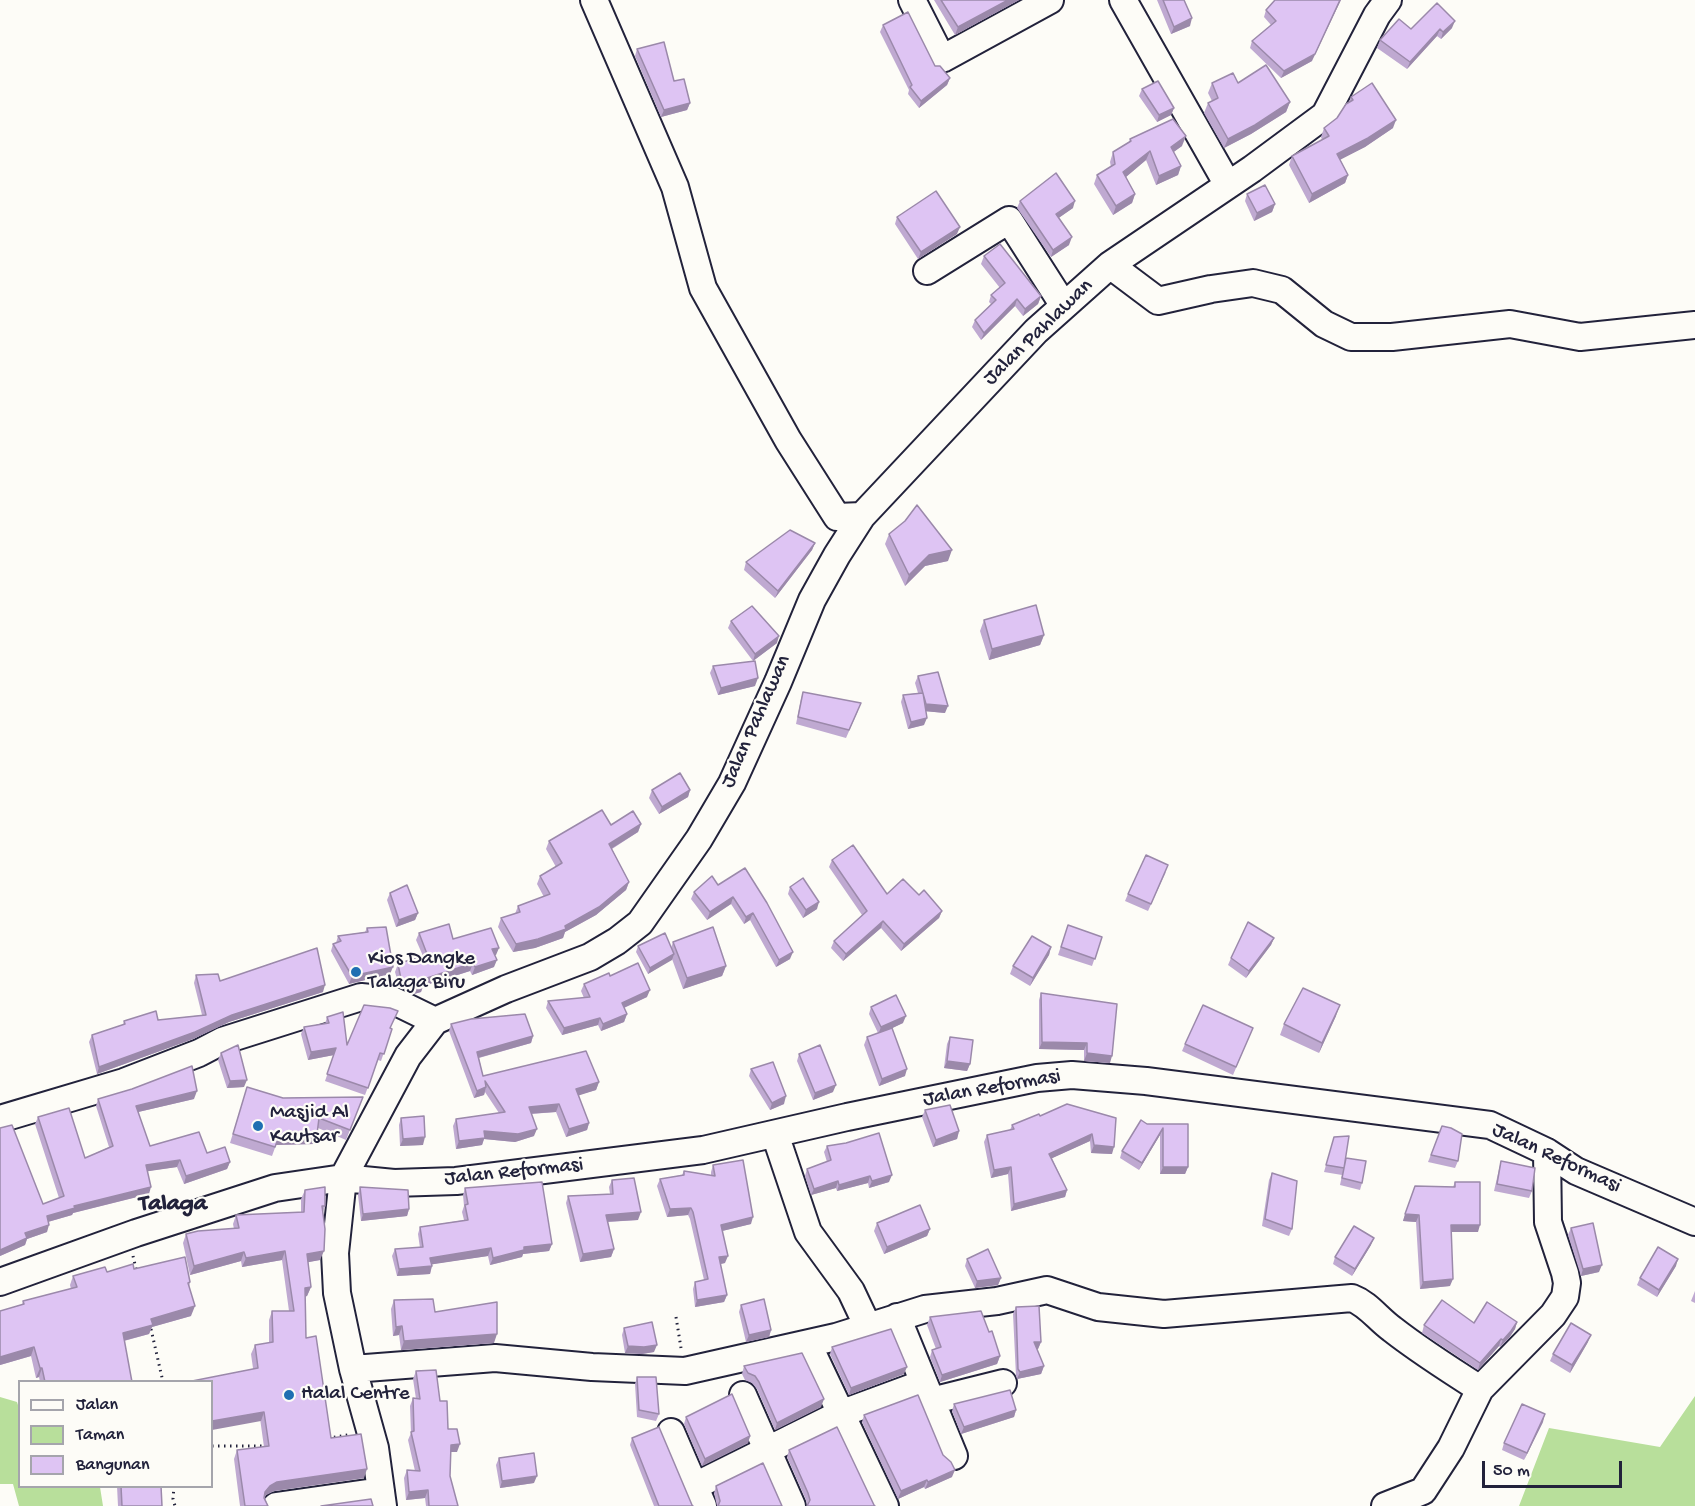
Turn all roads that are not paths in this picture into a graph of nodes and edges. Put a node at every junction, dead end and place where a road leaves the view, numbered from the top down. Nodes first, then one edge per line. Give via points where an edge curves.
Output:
1 (594, 0) edge
2 (912, 0) edge
3 (1050, 0) edge
4 (1123, 0) edge
5 (1388, 0) edge
6 (1228, 185) junction
7 (1110, 265) junction
8 (927, 271) dead end
9 (1064, 306) junction
10 (1695, 325) edge
11 (862, 516) junction
12 (435, 1021) junction
13 (0, 1119) edge
14 (775, 1134) junction
15 (1547, 1152) junction
16 (343, 1178) junction
17 (1695, 1222) edge
18 (0, 1282) edge
19 (897, 1317) junction
20 (868, 1327) junction
21 (808, 1344) junction
22 (353, 1369) junction
23 (1003, 1383) dead end
24 (1480, 1389) junction
25 (927, 1392) junction
26 (743, 1395) dead end
27 (840, 1414) junction
28 (671, 1432) dead end
29 (766, 1450) junction
30 (954, 1456) dead end
31 (699, 1496) edge
32 (382, 1498) edge
33 (276, 1506) edge
34 (792, 1506) edge
35 (885, 1506) edge
36 (1386, 1506) edge

1 - 11 street via 675,186 703,288 788,440 837,517
2 - 3 street via 942,59
4 - 6 street
5 - 6 street, Jalan Pahlawan via 1325,116
6 - 7 street, Jalan Pahlawan
7 - 9 street, Jalan Pahlawan
7 - 10 street via 1158,301 1253,283 1282,291 1324,324 1351,338 1510,324 1580,337
8 - 9 street via 1009,220
9 - 11 street, Jalan Pahlawan
11 - 12 street, Jalan Pahlawan via 813,600 732,783 699,839 640,923 590,957
12 - 13 street via 392,1000 361,997 222,1041 124,1082
12 - 16 street, Jalan Pahlawan via 408,1056
14 - 15 street, Jalan Reformasi via 1027,1080 1072,1075 1490,1125
14 - 16 street, Jalan Reformasi via 703,1150 456,1181 394,1183
14 - 20 street via 808,1232 851,1291
15 - 17 street, Jalan Reformasi via 1576,1171
15 - 24 street via 1548,1222 1565,1273 1565,1297
16 - 18 street, Jalan Reformasi via 276,1188
16 - 22 street, Jalan Pahlawan via 335,1253 337,1293
19 - 20 street
19 - 24 street via 925,1308 997,1301 1047,1290 1098,1307 1164,1314 1352,1298 1362,1301 1390,1329
19 - 25 street
20 - 21 street
21 - 22 street via 685,1371 495,1358
21 - 27 street
22 - 32 street, Jalan Pahlawan via 375,1448
23 - 25 street
24 - 36 street via 1451,1448 1423,1491
25 - 27 street
25 - 30 street
26 - 29 street
27 - 29 street
27 - 35 street
28 - 31 street
29 - 31 street
29 - 34 street
32 - 33 street

